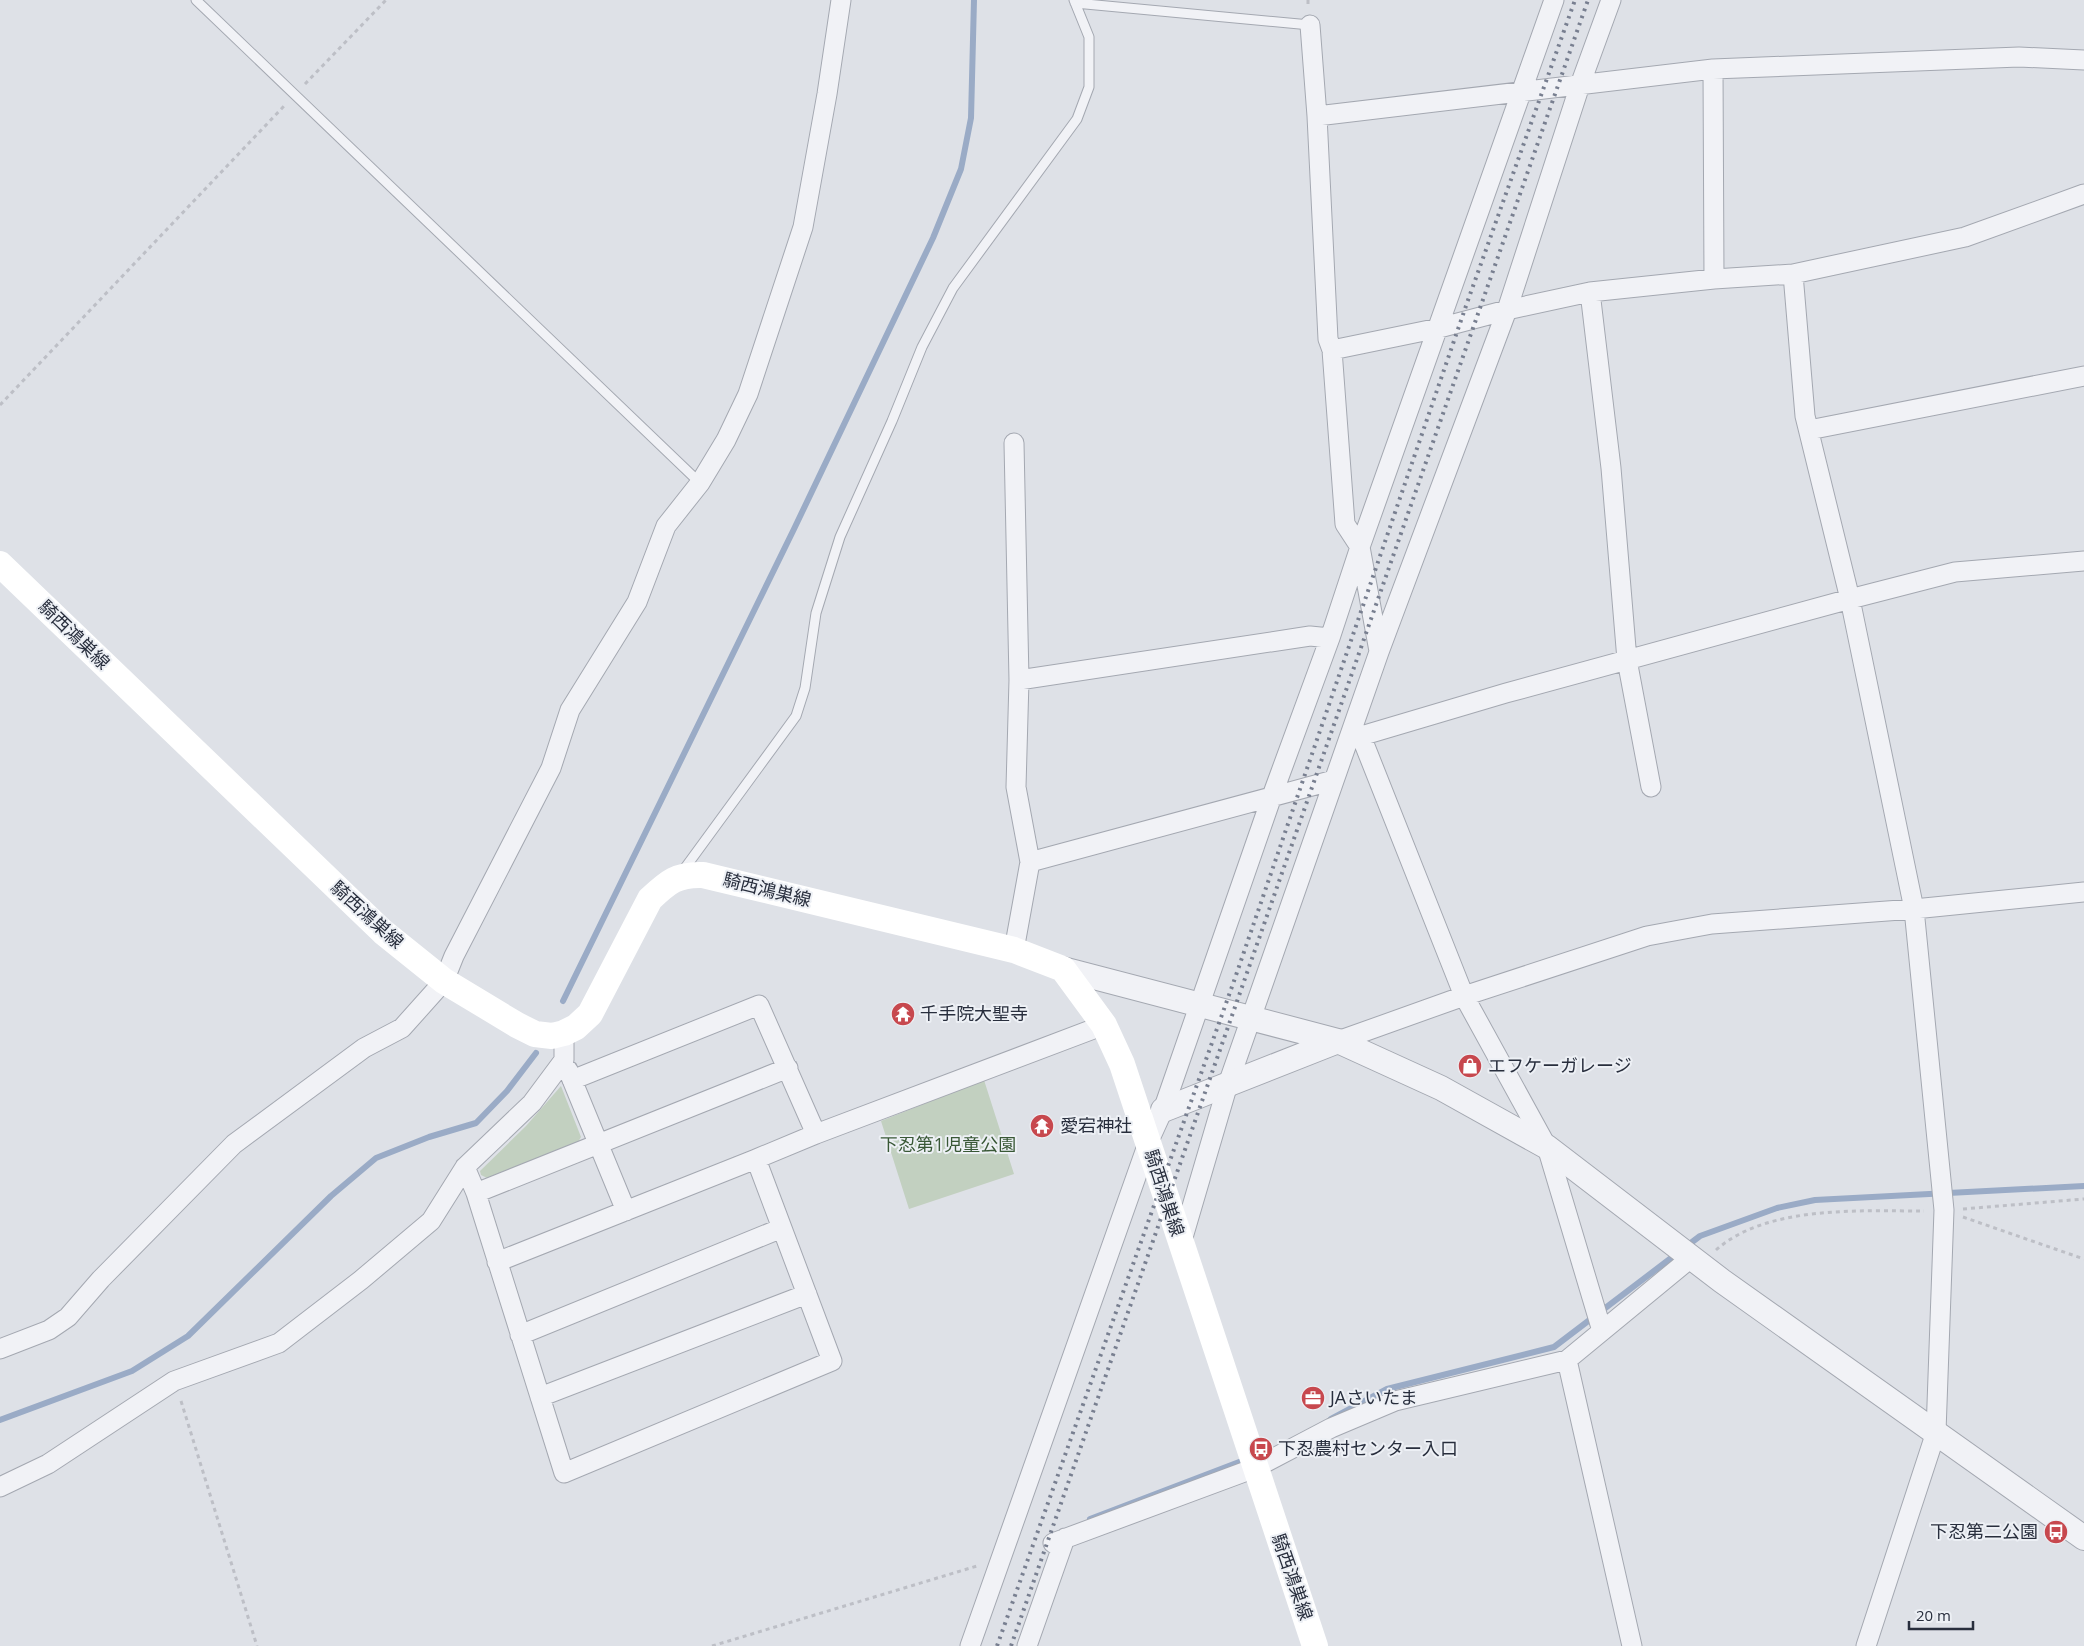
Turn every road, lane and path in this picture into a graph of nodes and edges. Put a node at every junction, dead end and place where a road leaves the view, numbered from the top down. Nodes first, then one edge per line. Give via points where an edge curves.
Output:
1 (196, 0) edge
2 (386, 0) edge
3 (840, 0) edge
4 (1554, 0) edge
5 (1611, 0) edge
6 (1075, 1) edge
7 (1310, 25) joint
8 (2084, 60) edge
9 (1713, 69) junction
10 (1580, 85) junction
11 (1521, 91) junction
12 (295, 95) junction
13 (1317, 116) junction
14 (2084, 194) edge
15 (1793, 274) junction
16 (1714, 279) junction
17 (1590, 292) junction
18 (1507, 310) junction
19 (1439, 328) junction
20 (1332, 350) junction
21 (2084, 376) edge
22 (0, 405) edge
23 (1809, 430) junction
24 (1014, 443) dead end
25 (700, 483) junction
26 (1360, 546) junction
27 (2084, 561) edge
28 (0, 564) edge
29 (1850, 599) junction
30 (1330, 638) junction
31 (1380, 652) junction
32 (1627, 660) junction
33 (1019, 680) junction
34 (1356, 734) junction
35 (1334, 780) junction
36 (1651, 787) dead end
37 (1272, 796) junction
38 (1030, 862) junction
39 (678, 876) junction
40 (2084, 892) edge
41 (1914, 910) junction
42 (1014, 950) junction
43 (1063, 969) junction
44 (444, 981) junction
45 (1464, 996) junction
46 (1200, 1005) junction
47 (1252, 1018) junction
48 (1104, 1026) junction
49 (564, 1033) junction
50 (1338, 1041) junction
51 (564, 1060) junction
52 (788, 1068) junction
53 (572, 1080) junction
54 (1228, 1084) junction
55 (1163, 1110) junction
56 (816, 1134) junction
57 (599, 1143) junction
58 (1148, 1143) junction
59 (1547, 1147) junction
60 (756, 1159) junction
61 (465, 1166) junction
62 (476, 1193) junction
63 (2084, 1199) edge
64 (1944, 1210) junction
65 (626, 1211) junction
66 (782, 1228) junction
67 (1180, 1245) junction
68 (2084, 1259) edge
69 (1696, 1260) junction
70 (497, 1262) junction
71 (807, 1294) junction
72 (1602, 1331) junction
73 (520, 1335) junction
74 (0, 1349) edge
75 (1568, 1360) junction
76 (174, 1380) junction
77 (540, 1397) junction
78 (1936, 1432) junction
79 (1253, 1461) junction
80 (0, 1487) edge
81 (2084, 1538) edge
82 (1002, 1558) junction
83 (257, 1646) edge
84 (712, 1646) edge
85 (970, 1646) edge
86 (1027, 1646) edge
87 (1315, 1646) edge
88 (1632, 1646) edge
89 (1866, 1646) edge

1 - 12 lane
2 - 12 path
3 - 25 street via 804,227 748,394
4 - 11 street
5 - 10 street
6 - 7 lane
6 - 39 lane via 1089,37 1089,87 1076,119 953,288 922,347 840,537 816,613 805,688 796,716
7 - 13 street
8 - 9 street via 2019,56
9 - 10 street
9 - 16 street
10 - 11 street
10 - 18 street
11 - 13 street
11 - 19 street
12 - 22 path
12 - 25 lane
13 - 20 street via 1328,339
14 - 15 street via 1965,237
15 - 16 street
15 - 23 street
16 - 17 street
17 - 18 street
17 - 32 street via 1611,468
18 - 19 street
18 - 31 street
19 - 20 street
19 - 26 street
20 - 26 street via 1345,524
21 - 23 street
23 - 29 street
24 - 33 street
25 - 44 street via 666,526 637,602 570,710 551,768
26 - 30 street
26 - 31 street
27 - 29 street via 1955,572
28 - 44 main road, 騎西鴻巣線 via 383,932
29 - 32 street
29 - 41 street
30 - 33 street via 1310,636
30 - 37 street
31 - 34 street
32 - 34 street
32 - 36 street
33 - 38 street via 1016,787
34 - 35 street
34 - 45 street
35 - 37 street
35 - 47 street
37 - 38 street
37 - 46 street
38 - 42 street
39 - 42 main road, 騎西鴻巣線 via 703,874
39 - 49 main road via 650,899 590,1014
40 - 41 street
41 - 45 street via 1712,924 1647,936
41 - 64 street
42 - 43 main road, 騎西鴻巣線
43 - 46 street
43 - 48 main road, 騎西鴻巣線
44 - 49 main road, 騎西鴻巣線 via 535,1034 552,1036
44 - 74 street via 402,1028 364,1048 234,1144 68,1317 49,1330
45 - 50 street
45 - 59 street
46 - 47 street
46 - 55 street
47 - 50 street
47 - 54 street
48 - 56 street
48 - 58 main road, 騎西鴻巣線 via 1122,1064
49 - 51 street
50 - 54 street
50 - 59 street via 1441,1088
51 - 53 street
51 - 61 street via 532,1103
52 - 53 street via 759,1005
52 - 56 street
52 - 57 street
53 - 57 street
54 - 55 street
54 - 67 street
55 - 58 street
56 - 60 street
57 - 62 street
57 - 65 street
58 - 67 main road, 騎西鴻巣線
58 - 82 street
59 - 69 street
59 - 72 street
60 - 65 street
60 - 66 street
61 - 62 street
61 - 76 street via 431,1221 279,1343
62 - 70 street
63 - 64 path
64 - 68 path
64 - 69 path via 1799,1216 1748,1230
64 - 78 street
65 - 70 street
66 - 71 street
66 - 73 street
67 - 79 main road, 騎西鴻巣線
69 - 72 street
69 - 78 street via 1722,1282
70 - 73 street
71 - 77 street
71 - 77 street via 832,1361 564,1473
72 - 75 street
73 - 77 street
75 - 79 street via 1394,1401
75 - 88 street
76 - 80 street via 48,1464
76 - 83 path
78 - 81 street
78 - 89 street
79 - 86 street via 1059,1541
79 - 87 main road, 騎西鴻巣線
82 - 84 path
82 - 85 street

